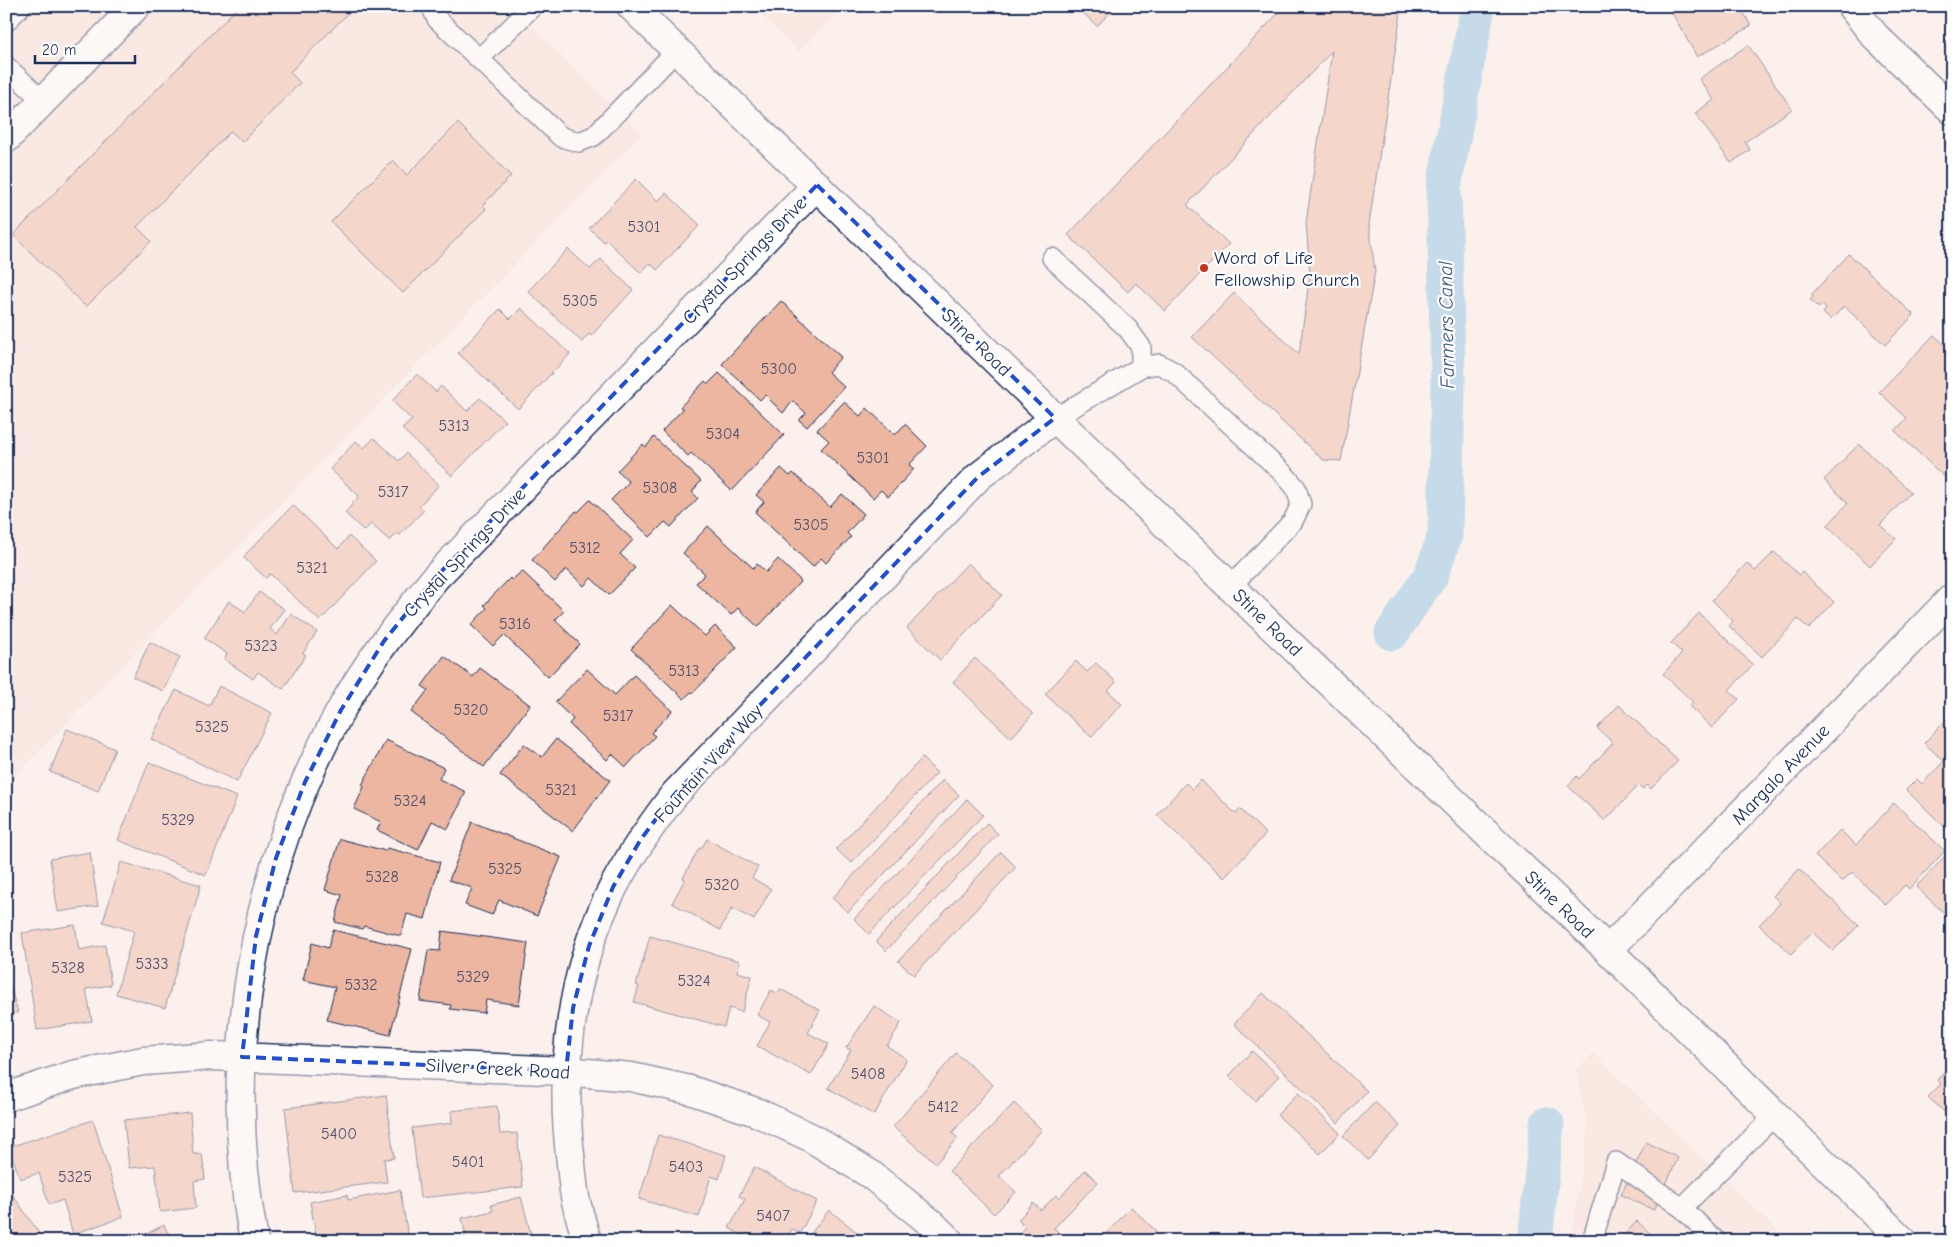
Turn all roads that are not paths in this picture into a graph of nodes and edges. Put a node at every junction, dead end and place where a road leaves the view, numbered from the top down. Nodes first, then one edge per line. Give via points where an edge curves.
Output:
1 (21, 6) edge
2 (136, 6) edge
3 (431, 6) edge
4 (533, 6) edge
5 (631, 6) edge
6 (1851, 6) edge
7 (6, 22) edge
8 (677, 50) junction
9 (479, 60) junction
10 (6, 66) edge
11 (44, 101) junction
12 (1952, 110) edge
13 (6, 139) edge
14 (817, 186) junction
15 (1052, 258) dead end
16 (1141, 367) junction
17 (1056, 418) junction
18 (1231, 586) junction
19 (1952, 598) edge
20 (1608, 950) junction
21 (242, 1057) junction
22 (566, 1071) junction
23 (6, 1097) edge
24 (1775, 1115) junction
25 (1682, 1208) junction
26 (254, 1241) edge
27 (587, 1241) edge
28 (949, 1241) edge
29 (1592, 1241) edge
30 (1716, 1241) edge
31 (1903, 1241) edge

1 - 7 lane
2 - 11 street
3 - 9 lane via 437,19
4 - 9 lane
5 - 8 street, Stine Road
6 - 12 street via 1875,36
8 - 9 lane via 594,136 579,142 561,137
8 - 14 street, Stine Road
10 - 11 lane
11 - 13 street
14 - 17 street, Stine Road
14 - 21 street, Crystal Springs Drive via 435,578 384,641 341,710 305,782 276,858 256,936
15 - 16 lane via 1128,329 1141,347
16 - 17 lane
16 - 18 lane via 1159,364 1174,372 1296,488 1302,504 1294,521
17 - 18 street, Stine Road
17 - 22 street, Fountain View Way via 978,477 674,795 641,839 613,887 588,946 573,1008
18 - 20 street, Stine Road
19 - 20 street, Margalo Avenue
20 - 24 street, Stine Road
21 - 22 street, Silver Creek Road
21 - 23 street, Silver Creek Road via 143,1061 73,1075
21 - 26 street, Crystal Springs Drive via 242,1137
22 - 27 street, Fountain View Way via 569,1150 575,1196
22 - 28 street, Silver Creek Road via 630,1077 690,1090 756,1112 810,1137 870,1174
24 - 25 lane
24 - 31 street, Stine Road
25 - 29 lane via 1616,1162
25 - 30 lane

